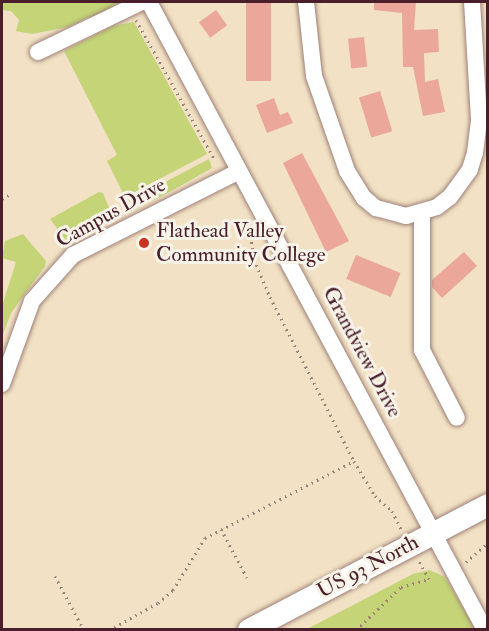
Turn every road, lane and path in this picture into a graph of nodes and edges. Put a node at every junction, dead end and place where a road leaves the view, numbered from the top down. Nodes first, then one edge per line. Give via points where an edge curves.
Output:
1 (149, 2) edge
2 (306, 2) edge
3 (472, 2) edge
4 (136, 4) edge
5 (38, 52) dead end
6 (233, 174) junction
7 (9, 195) dead end
8 (2, 199) edge
9 (422, 213) junction
10 (248, 222) dead end
11 (2, 384) edge
12 (457, 418) dead end
13 (354, 461) junction
14 (488, 505) edge
15 (221, 530) junction
16 (435, 532) junction
17 (409, 545) junction
18 (55, 576) dead end
19 (247, 578) dead end
20 (84, 630) edge
21 (109, 630) edge
22 (249, 630) edge
23 (356, 630) edge
24 (485, 630) edge

1 - 6 street, Grandview Drive
2 - 9 street via 318,93 355,186 376,208 390,214
3 - 9 street via 479,119 475,153 470,169 450,197
4 - 5 street
4 - 6 path via 190,121
6 - 11 street, Campus Drive via 73,255 32,301
6 - 16 street, Grandview Drive
7 - 8 path
9 - 12 street via 422,350
10 - 13 path via 254,259 270,297
13 - 15 path
13 - 17 path via 375,496 392,511
14 - 16 main road, US 93 North
15 - 19 path
15 - 21 path via 205,538 172,590 158,603
16 - 17 main road, US 93 North
16 - 24 street, Grandview Drive
17 - 22 main road, US 93 North
17 - 23 path via 429,579 401,587
18 - 20 path

